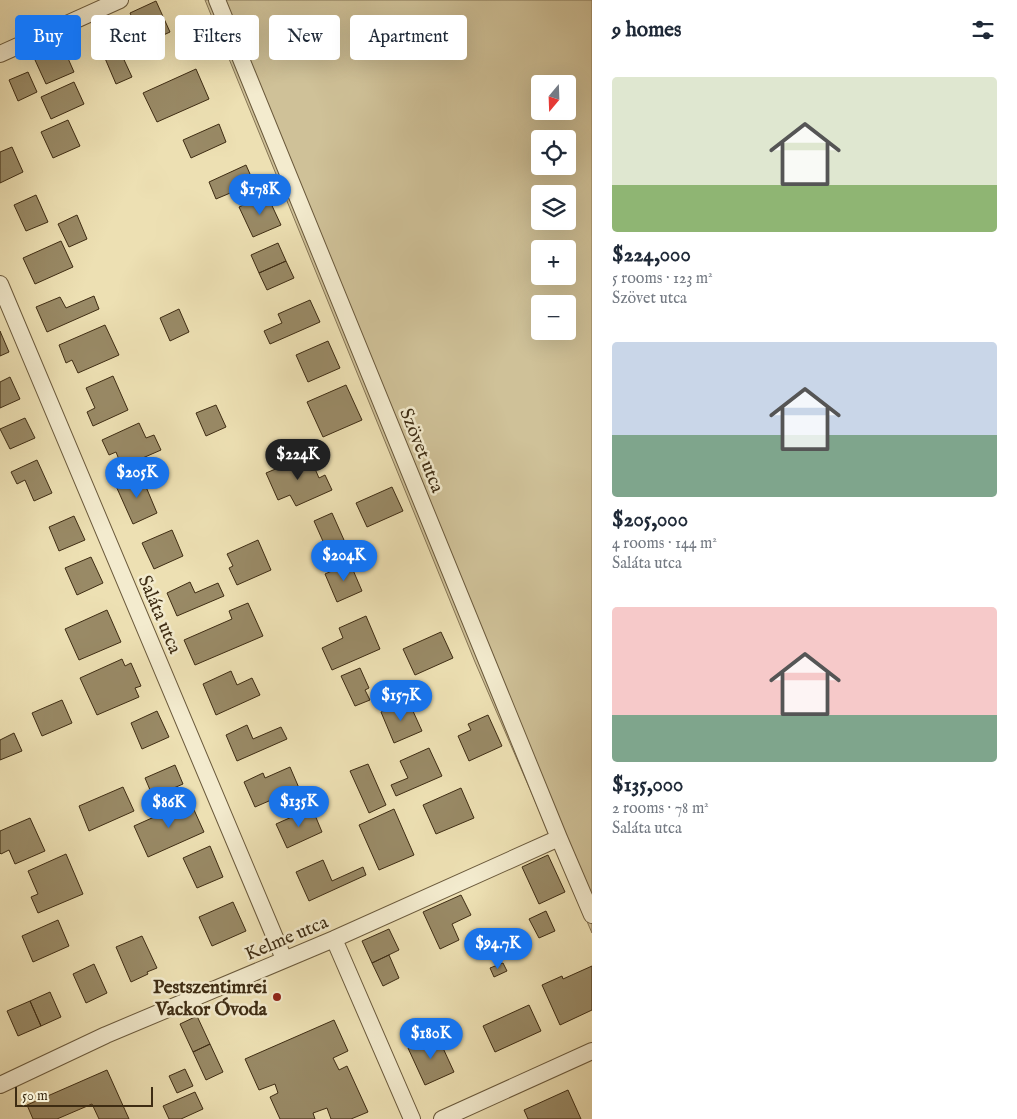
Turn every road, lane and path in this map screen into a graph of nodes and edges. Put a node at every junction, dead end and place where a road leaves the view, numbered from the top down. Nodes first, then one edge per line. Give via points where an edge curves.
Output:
1 (120, 0) edge
2 (218, 0) edge
3 (0, 54) edge
4 (0, 284) edge
5 (559, 838) junction
6 (592, 915) edge
7 (334, 939) junction
8 (284, 959) junction
9 (592, 1051) edge
10 (0, 1085) edge
11 (412, 1119) edge
12 (442, 1119) edge

1 - 3 street
2 - 5 street, Szövet utca
4 - 8 street, Saláta utca
5 - 6 street, Szövet utca
5 - 7 street, Kelme utca
7 - 8 street, Kelme utca
7 - 11 street
8 - 10 street, Kelme utca via 106,1035
9 - 12 street

